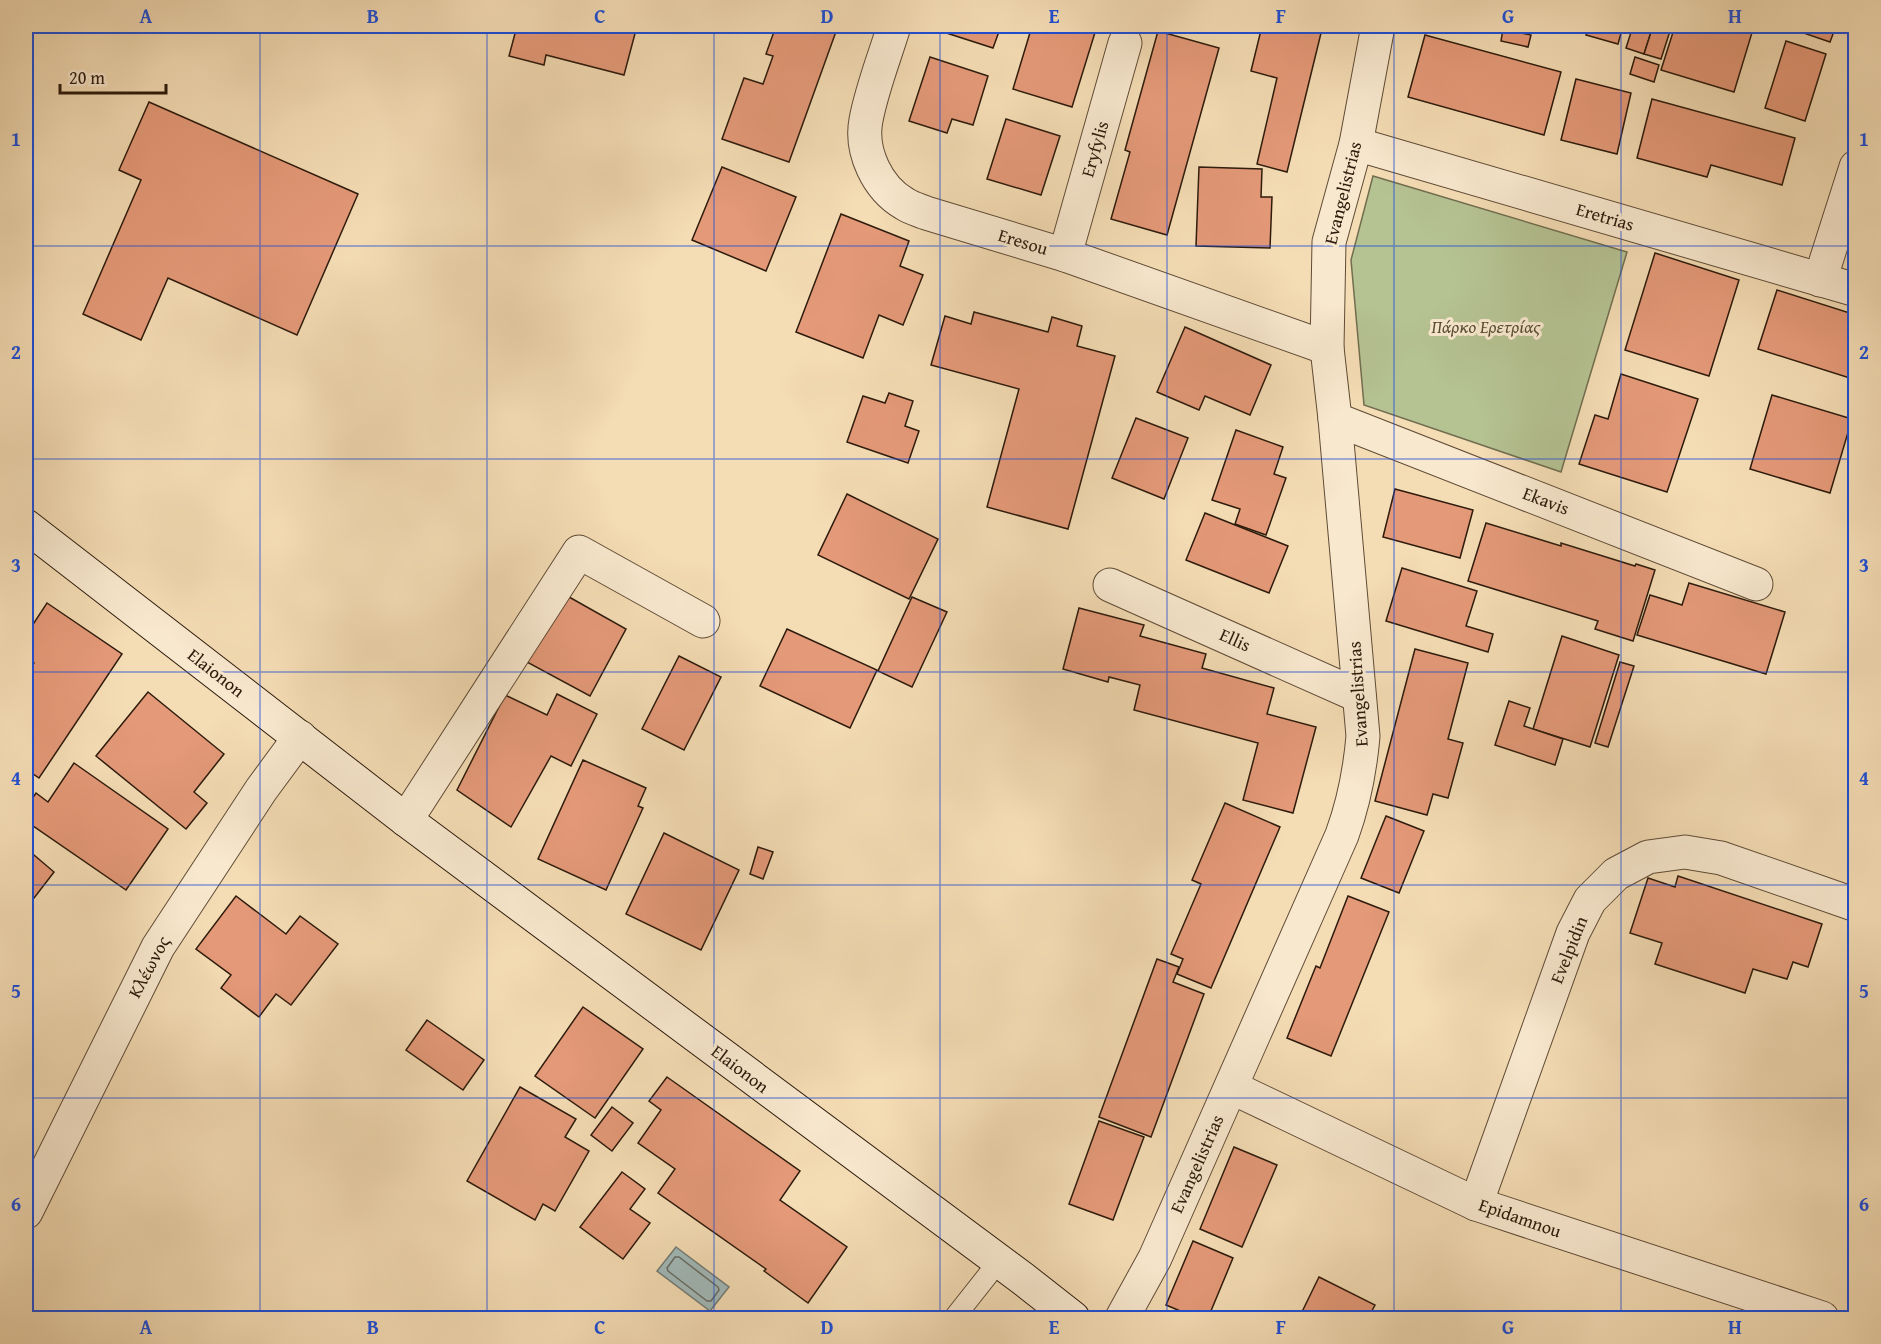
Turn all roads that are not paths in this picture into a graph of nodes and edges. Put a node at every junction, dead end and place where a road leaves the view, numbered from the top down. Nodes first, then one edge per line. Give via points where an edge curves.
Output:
1 (894, 26) edge
2 (1378, 26) edge
3 (1125, 43) dead end
4 (1356, 144) junction
5 (1856, 167) edge
6 (1065, 255) junction
7 (1820, 280) junction
8 (1856, 290) edge
9 (1327, 348) junction
10 (1335, 419) junction
11 (26, 525) edge
12 (1756, 584) dead end
13 (1110, 585) dead end
14 (703, 621) dead end
15 (1359, 696) junction
16 (300, 737) junction
17 (406, 820) junction
18 (1856, 905) edge
19 (1231, 1087) junction
20 (1476, 1204) junction
21 (26, 1212) edge
22 (999, 1261) junction
23 (1812, 1317) edge
24 (954, 1318) edge
25 (1073, 1318) edge
26 (1122, 1318) edge

1 - 6 street, Eresou via 866,121 866,145 873,168 886,189 904,204 926,213
2 - 4 street, Evangelistrias
3 - 6 street, Eryfylis
4 - 7 street, Eretrias
4 - 9 street, Evangelistrias via 1329,242
5 - 7 street
6 - 9 street, Eresou
7 - 8 street, Eretrias
9 - 10 street, Evangelistrias
10 - 12 street, Ekavis
10 - 15 street, Evangelistrias
11 - 16 street, Elaionon
13 - 15 street, Ellis
14 - 17 street via 579,552
15 - 19 street, Evangelistrias via 1363,736 1353,806
16 - 17 street, Elaionon
16 - 21 street, Κλέωνος via 158,947
17 - 22 street, Elaionon
18 - 20 street, Evelpidin via 1721,858 1685,852 1648,857 1616,874 1590,900 1573,933
19 - 20 street, Epidamnou
19 - 26 street, Evangelistrias via 1155,1258
20 - 23 street, Epidamnou
22 - 24 lane
22 - 25 street, Elaionon

